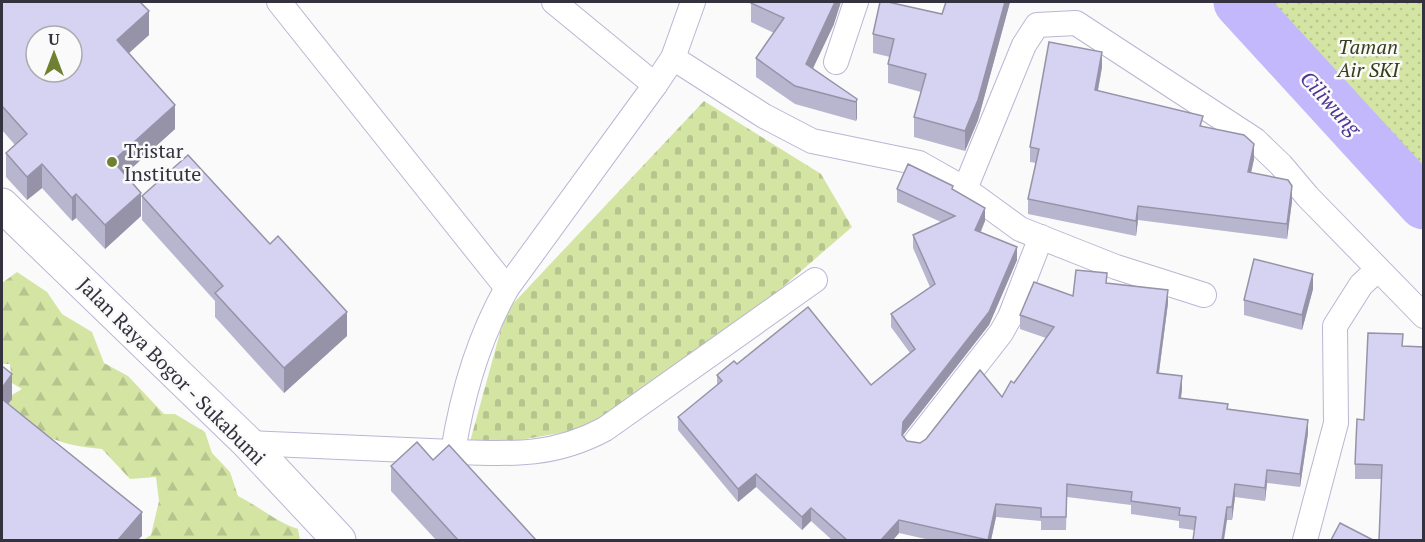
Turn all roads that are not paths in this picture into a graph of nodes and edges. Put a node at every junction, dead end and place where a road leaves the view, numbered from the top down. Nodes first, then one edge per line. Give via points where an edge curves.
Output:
1 (279, 2) edge
2 (554, 2) edge
3 (693, 2) edge
4 (856, 2) edge
5 (673, 58) junction
6 (836, 62) dead end
7 (655, 85) junction
8 (964, 189) junction
9 (2, 205) edge
10 (1041, 237) junction
11 (1377, 270) junction
12 (815, 280) dead end
13 (507, 288) junction
14 (1204, 294) dead end
15 (1424, 316) edge
16 (248, 443) junction
17 (915, 443) edge
18 (453, 452) junction
19 (339, 540) edge
20 (1305, 540) edge

1 - 13 street
2 - 7 street
3 - 5 street
4 - 6 street
5 - 7 street
5 - 8 street via 764,116 812,141 919,163
7 - 13 street
8 - 10 street via 1020,229
8 - 11 street via 1024,45 1037,25 1076,23 1255,140
9 - 16 highway, Jalan Raya Bogor - Sukabumi
10 - 14 street via 1116,267
10 - 17 street via 1011,317
11 - 15 street
11 - 20 street via 1361,285 1335,326 1336,423
12 - 18 street via 584,440 526,454
13 - 18 street via 480,340
16 - 18 street
16 - 19 highway, Jalan Raya Bogor - Sukabumi

